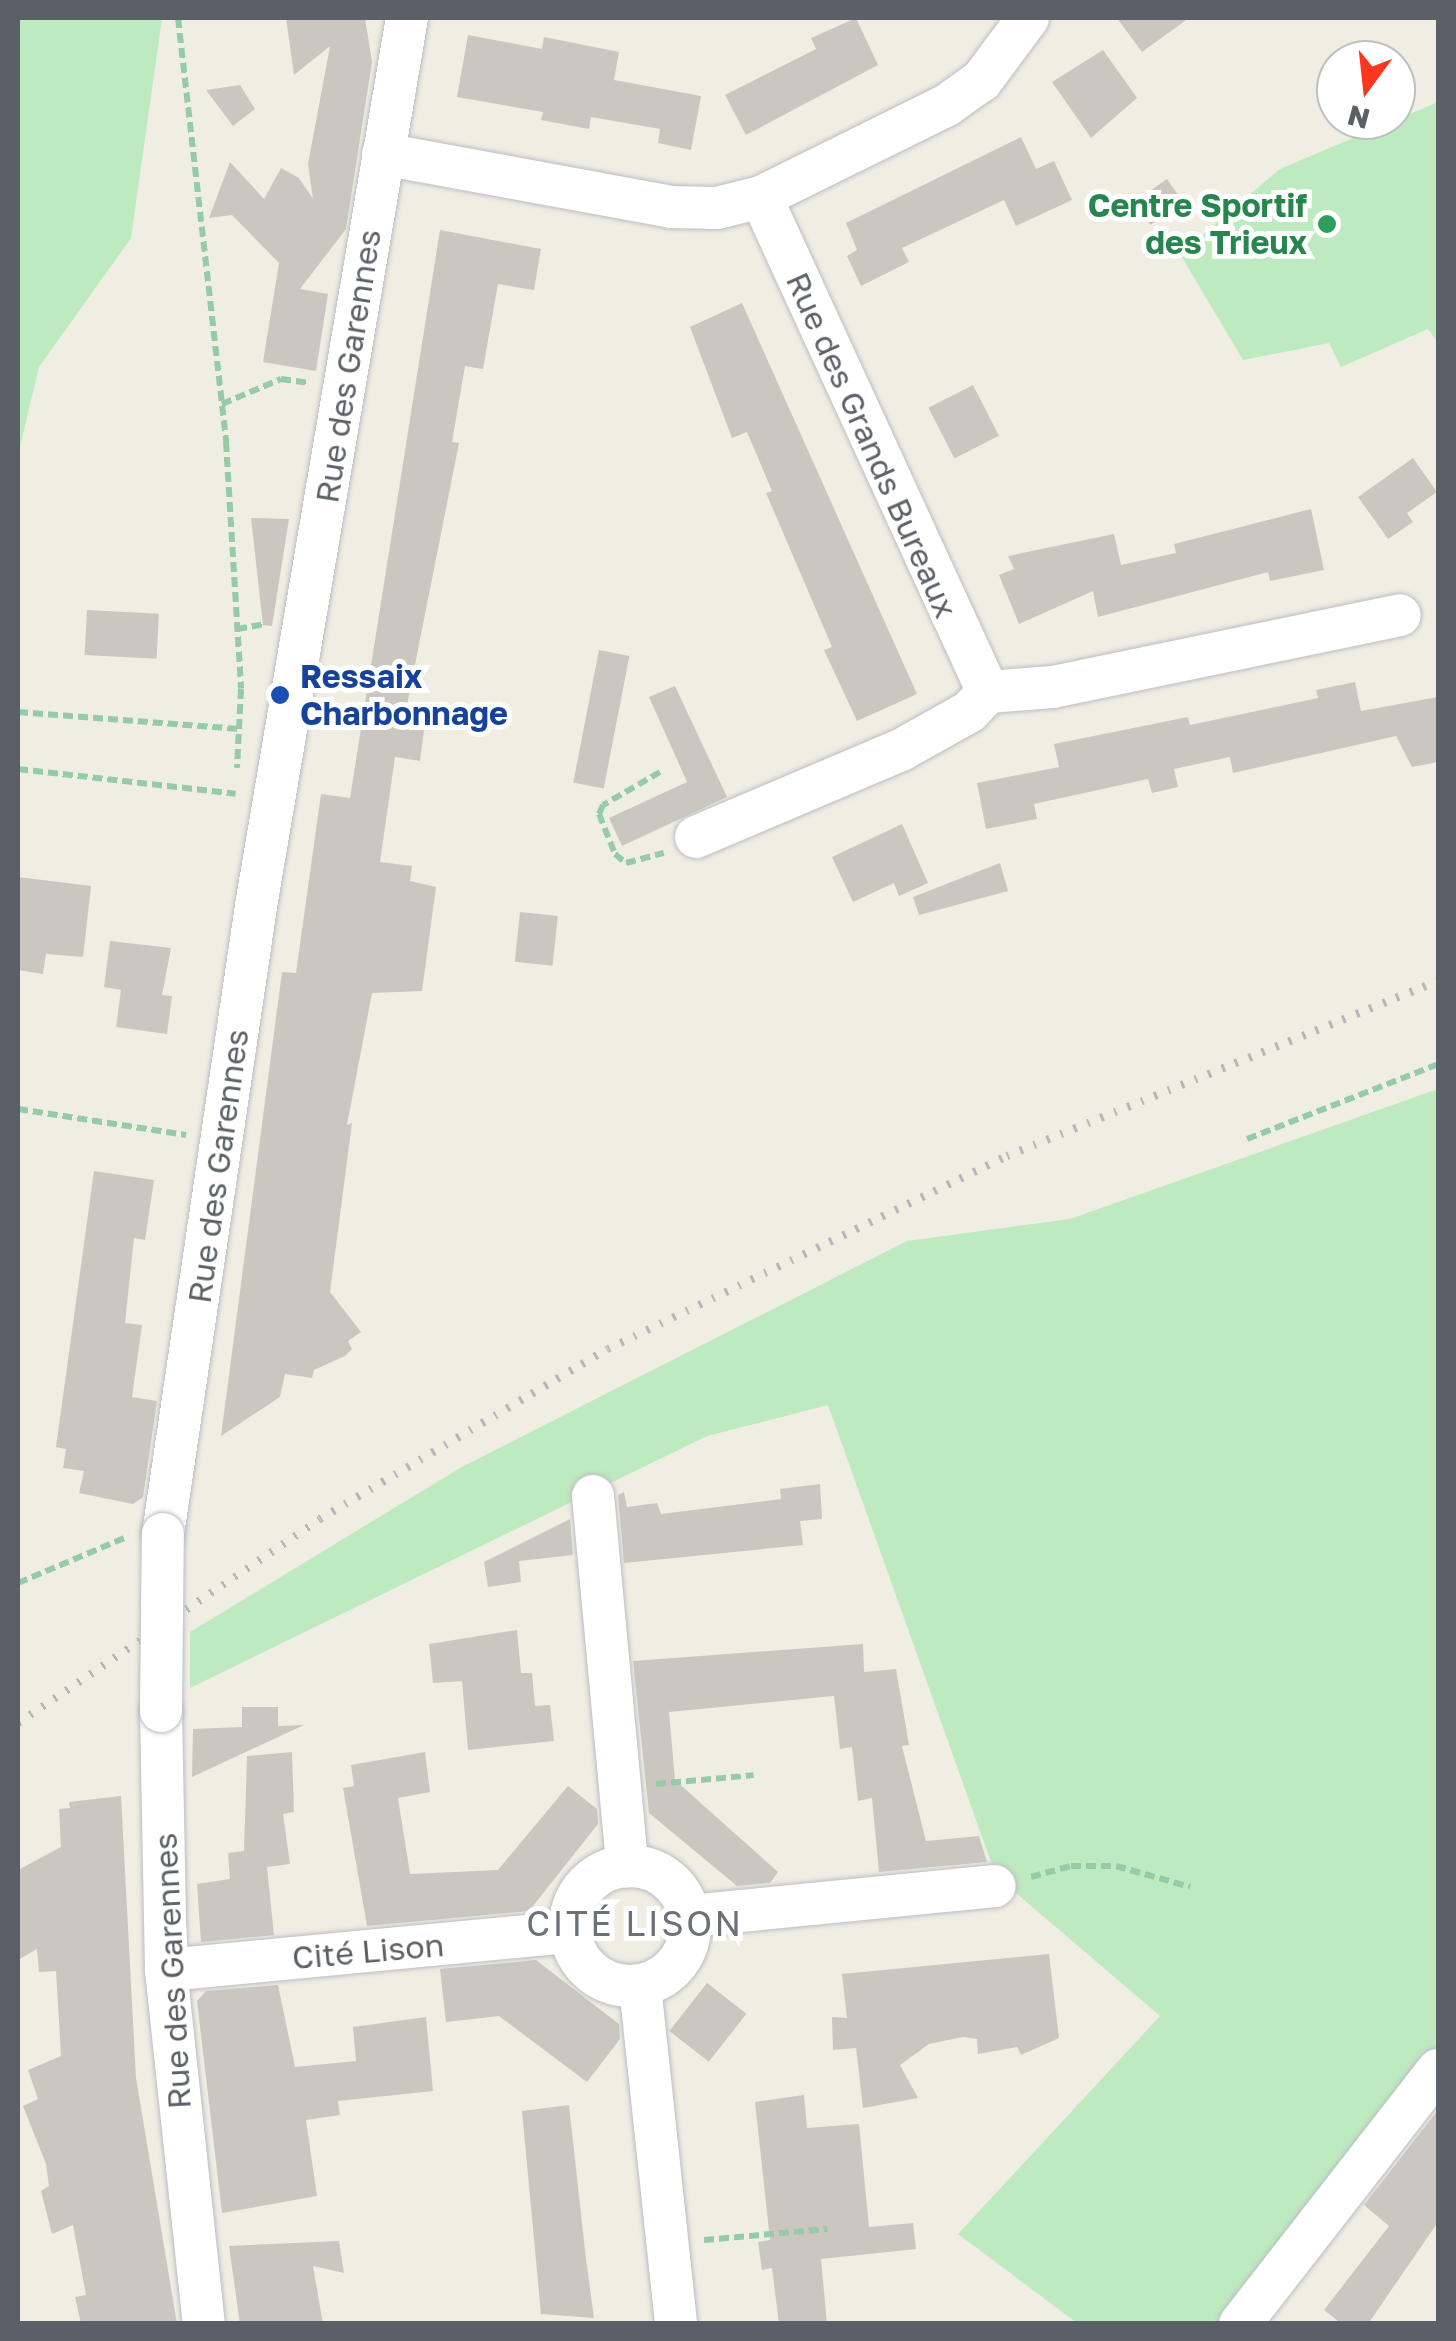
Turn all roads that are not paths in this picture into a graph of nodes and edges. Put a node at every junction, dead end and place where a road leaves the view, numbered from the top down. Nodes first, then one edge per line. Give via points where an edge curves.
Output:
1 (407, 18) edge
2 (1028, 18) edge
3 (383, 154) junction
4 (761, 197) junction
5 (1400, 615) dead end
6 (988, 692) junction
7 (696, 837) road end
8 (593, 1496) dead end
9 (627, 1866) junction
10 (994, 1886) road end
11 (690, 1916) junction
12 (570, 1932) junction
13 (166, 1970) junction
14 (640, 1986) junction
15 (1438, 2070) edge
16 (204, 2324) edge
17 (676, 2324) edge
18 (1240, 2324) edge

1 - 3 street, Rue des Garennes
2 - 4 street via 982,80 947,105
3 - 4 street via 671,207 717,208
3 - 13 street, Rue des Garennes, bridge via 164,1529
4 - 6 street, Rue des Grands Bureaux
5 - 6 street via 1053,687
6 - 7 street via 968,712 902,750
8 - 9 street
9 - 11 street via 674,1885
9 - 12 street via 585,1887
10 - 11 street
11 - 14 street via 680,1961
12 - 13 street, Cité Lison
12 - 14 street via 586,1967 620,1986
13 - 16 street, Rue des Garennes
14 - 17 street
15 - 18 street

